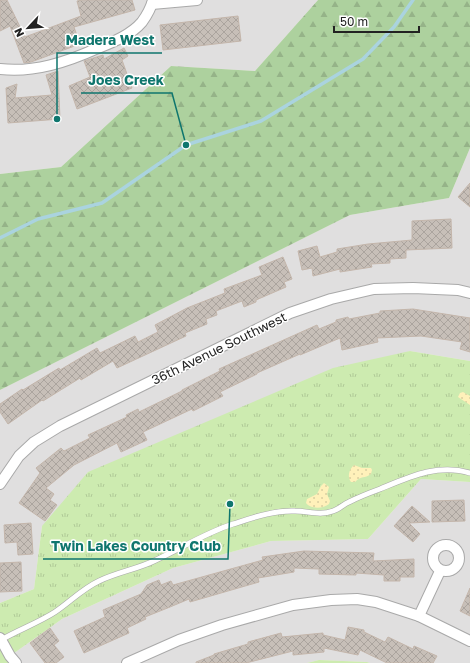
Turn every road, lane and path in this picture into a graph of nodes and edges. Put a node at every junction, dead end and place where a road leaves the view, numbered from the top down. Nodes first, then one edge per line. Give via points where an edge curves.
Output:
1 (197, 0) edge
2 (153, 2) edge
3 (0, 69) edge
4 (470, 293) edge
5 (470, 473) edge
6 (0, 484) edge
7 (440, 570) dead end
8 (419, 616) junction
9 (0, 639) edge
10 (470, 641) edge
11 (16, 663) edge
12 (127, 663) edge

1 - 2 street
2 - 3 street via 142,21 133,30 76,58 35,68
4 - 6 street, 36th Avenue Southwest via 413,288 374,289 331,299 290,313 60,426 34,442 19,456
5 - 9 lane via 454,470 428,471 389,484 333,511 313,514 284,512 255,517 223,527 145,566 85,588 54,613
7 - 8 street
8 - 10 street
8 - 12 street via 376,602 357,599 293,605 222,625
9 - 11 street

